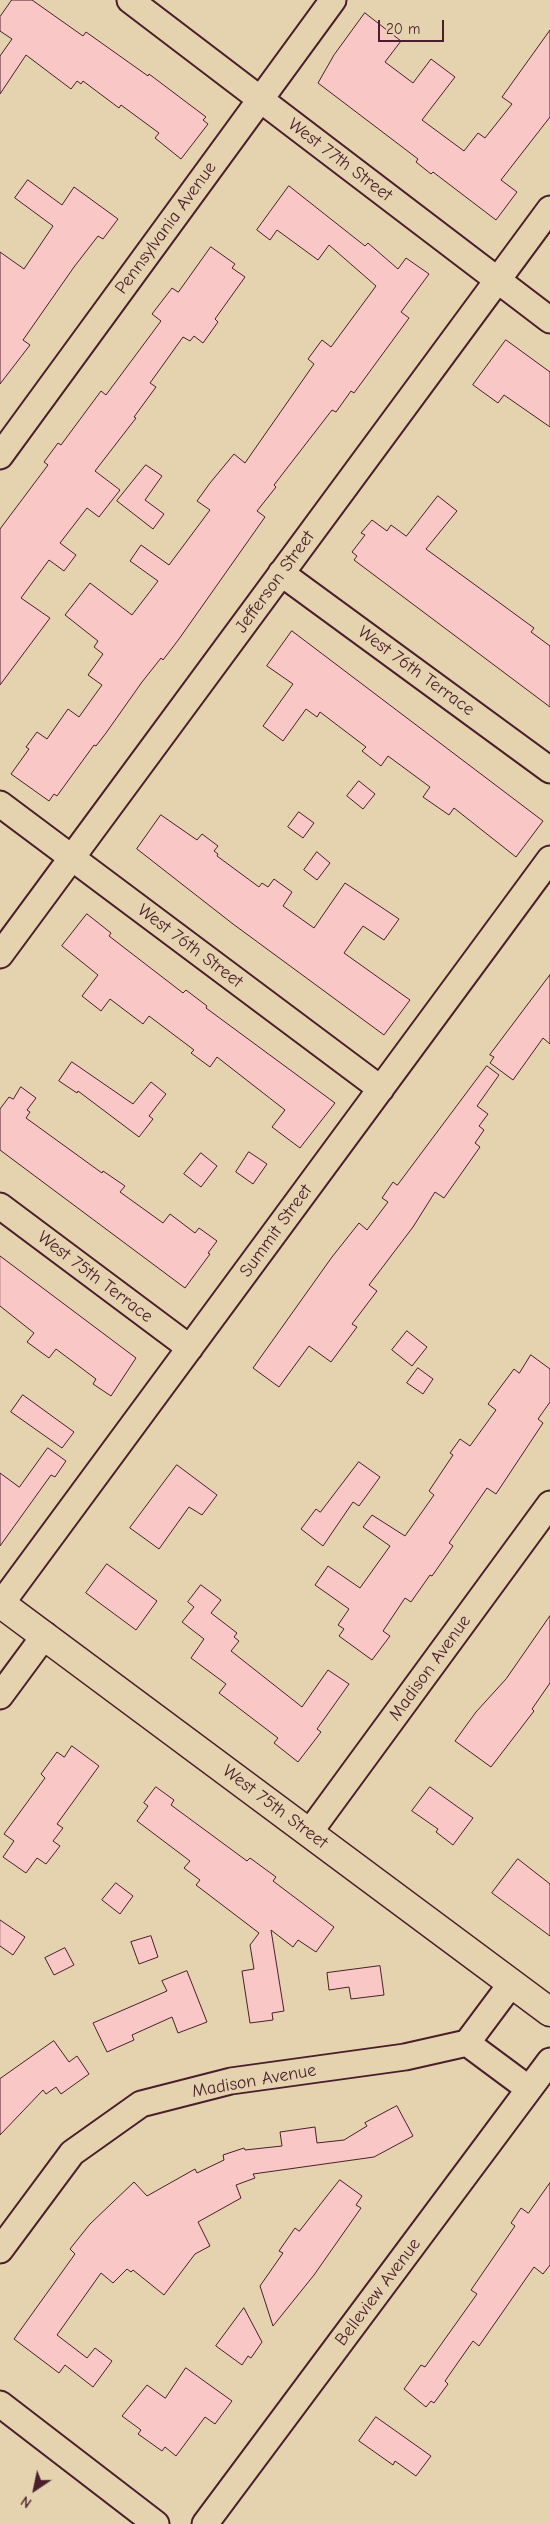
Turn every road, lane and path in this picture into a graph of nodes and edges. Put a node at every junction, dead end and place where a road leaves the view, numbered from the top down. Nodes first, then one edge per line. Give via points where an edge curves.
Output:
1 (130, 0) edge
2 (333, 0) edge
3 (260, 99) junction
4 (550, 209) edge
5 (498, 280) junction
6 (550, 320) edge
7 (0, 456) edge
8 (282, 573) junction
9 (550, 770) edge
10 (0, 804) edge
11 (72, 858) junction
12 (550, 859) edge
13 (0, 955) edge
14 (381, 1088) junction
15 (0, 1206) edge
16 (190, 1348) junction
17 (550, 1504) edge
18 (1, 1603) edge
19 (45, 1635) junction
20 (0, 1696) edge
21 (310, 1833) junction
22 (511, 1984) junction
23 (550, 2012) edge
24 (467, 2043) junction
25 (550, 2061) edge
26 (529, 2089) junction
27 (0, 2250) edge
28 (0, 2404) edge
29 (156, 2524) edge
30 (205, 2524) edge

1 - 3 street, West 77th Street
2 - 3 street, Pennsylvania Avenue
3 - 5 street, West 77th Street
3 - 7 street, Pennsylvania Avenue
4 - 5 street, Jefferson Street
5 - 6 street, West 77th Street
5 - 8 street, Jefferson Street
8 - 9 street, West 76th Terrace
8 - 11 street, Jefferson Street
10 - 11 street, West 76th Street
11 - 13 street, Jefferson Street
11 - 14 street, West 76th Street
12 - 14 street, Summit Street
14 - 16 street, Summit Street
15 - 16 street, West 75th Terrace
16 - 18 street, Summit Street
17 - 21 street, Madison Avenue
18 - 19 main road, West 75th Street
19 - 20 street
19 - 21 main road, West 75th Street
21 - 22 main road, West 75th Street
22 - 23 main road, West 75th Street
22 - 24 street
24 - 26 street
24 - 27 street, Madison Avenue via 405,2057 231,2081 141,2104 72,2153
25 - 26 street, Belleview Avenue
26 - 30 street, Belleview Avenue
28 - 29 street

